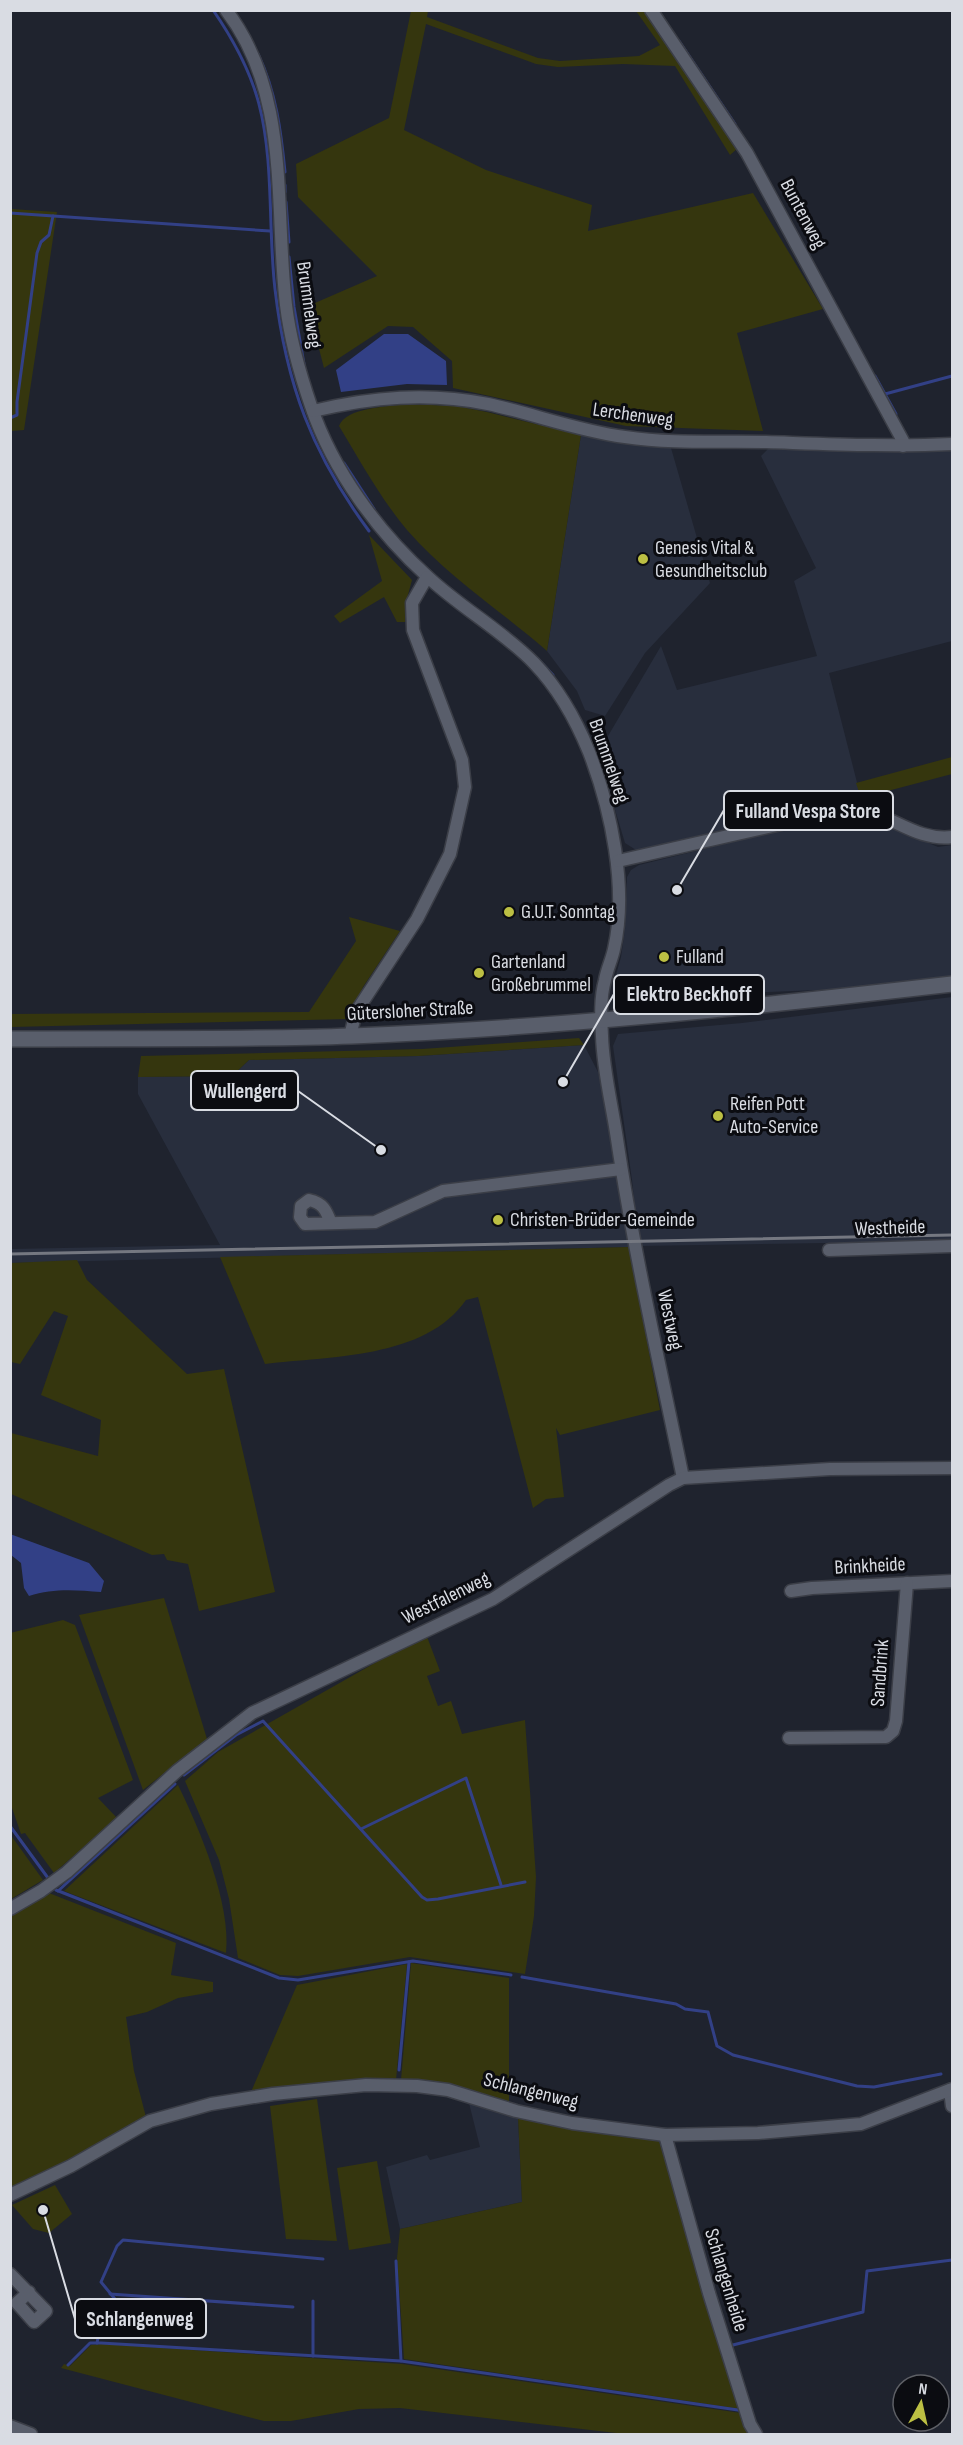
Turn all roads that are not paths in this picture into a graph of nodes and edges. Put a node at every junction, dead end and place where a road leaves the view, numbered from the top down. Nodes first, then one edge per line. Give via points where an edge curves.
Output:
1 (226, 10) edge
2 (651, 10) edge
3 (313, 411) junction
4 (952, 444) edge
5 (903, 446) junction
6 (427, 577) junction
7 (952, 837) edge
8 (618, 861) junction
9 (952, 984) edge
10 (602, 1020) junction
11 (351, 1036) junction
12 (10, 1039) edge
13 (621, 1169) junction
14 (331, 1222) dead end
15 (952, 1246) edge
16 (829, 1250) dead end
17 (952, 1468) edge
18 (683, 1478) junction
19 (952, 1581) edge
20 (907, 1583) junction
21 (791, 1591) dead end
22 (789, 1738) dead end
23 (10, 1909) edge
24 (951, 2089) edge
25 (952, 2106) edge
26 (665, 2135) junction
27 (10, 2195) edge
28 (10, 2274) edge
29 (29, 2292) dead end
30 (10, 2426) edge
31 (31, 2434) edge
32 (756, 2434) edge

1 - 3 street, Brummelweg via 251,55 270,103 276,141 286,307
2 - 5 street, Buntenweg via 747,153
3 - 5 street, Lerchenweg via 369,399 408,396 457,399 600,433 650,440
3 - 6 street, Brummelweg via 357,495
4 - 5 street, Lerchenweg
6 - 8 street, Brummelweg via 534,663 570,712 589,753
6 - 11 street via 412,603 413,630 462,760 465,787 450,854 417,920 356,1012
7 - 8 street via 926,836 863,808 847,809
8 - 10 street, Brummelweg via 616,938 602,993
9 - 10 main road, Gütersloher Straße
10 - 11 main road, Gütersloher Straße
10 - 13 street, Westweg
11 - 12 main road, Gütersloher Straße
13 - 14 street via 443,1191 375,1222
13 - 18 street, Westweg
15 - 16 street, Westheide
17 - 18 street, Westfalenweg via 830,1469
18 - 23 street, Westfalenweg via 493,1599 252,1713 177,1772 67,1872
19 - 20 street, Brinkheide
20 - 21 street, Brinkheide
20 - 22 street, Sandbrink via 893,1731 886,1737
24 - 25 street, Schlangenweg
24 - 26 street, Schlangenweg via 861,2124 758,2133
26 - 27 street, Schlangenweg via 572,2123 431,2087 400,2084 325,2088 211,2104 150,2121
26 - 32 street, Schlangenheide via 709,2293
28 - 29 street
30 - 31 street

